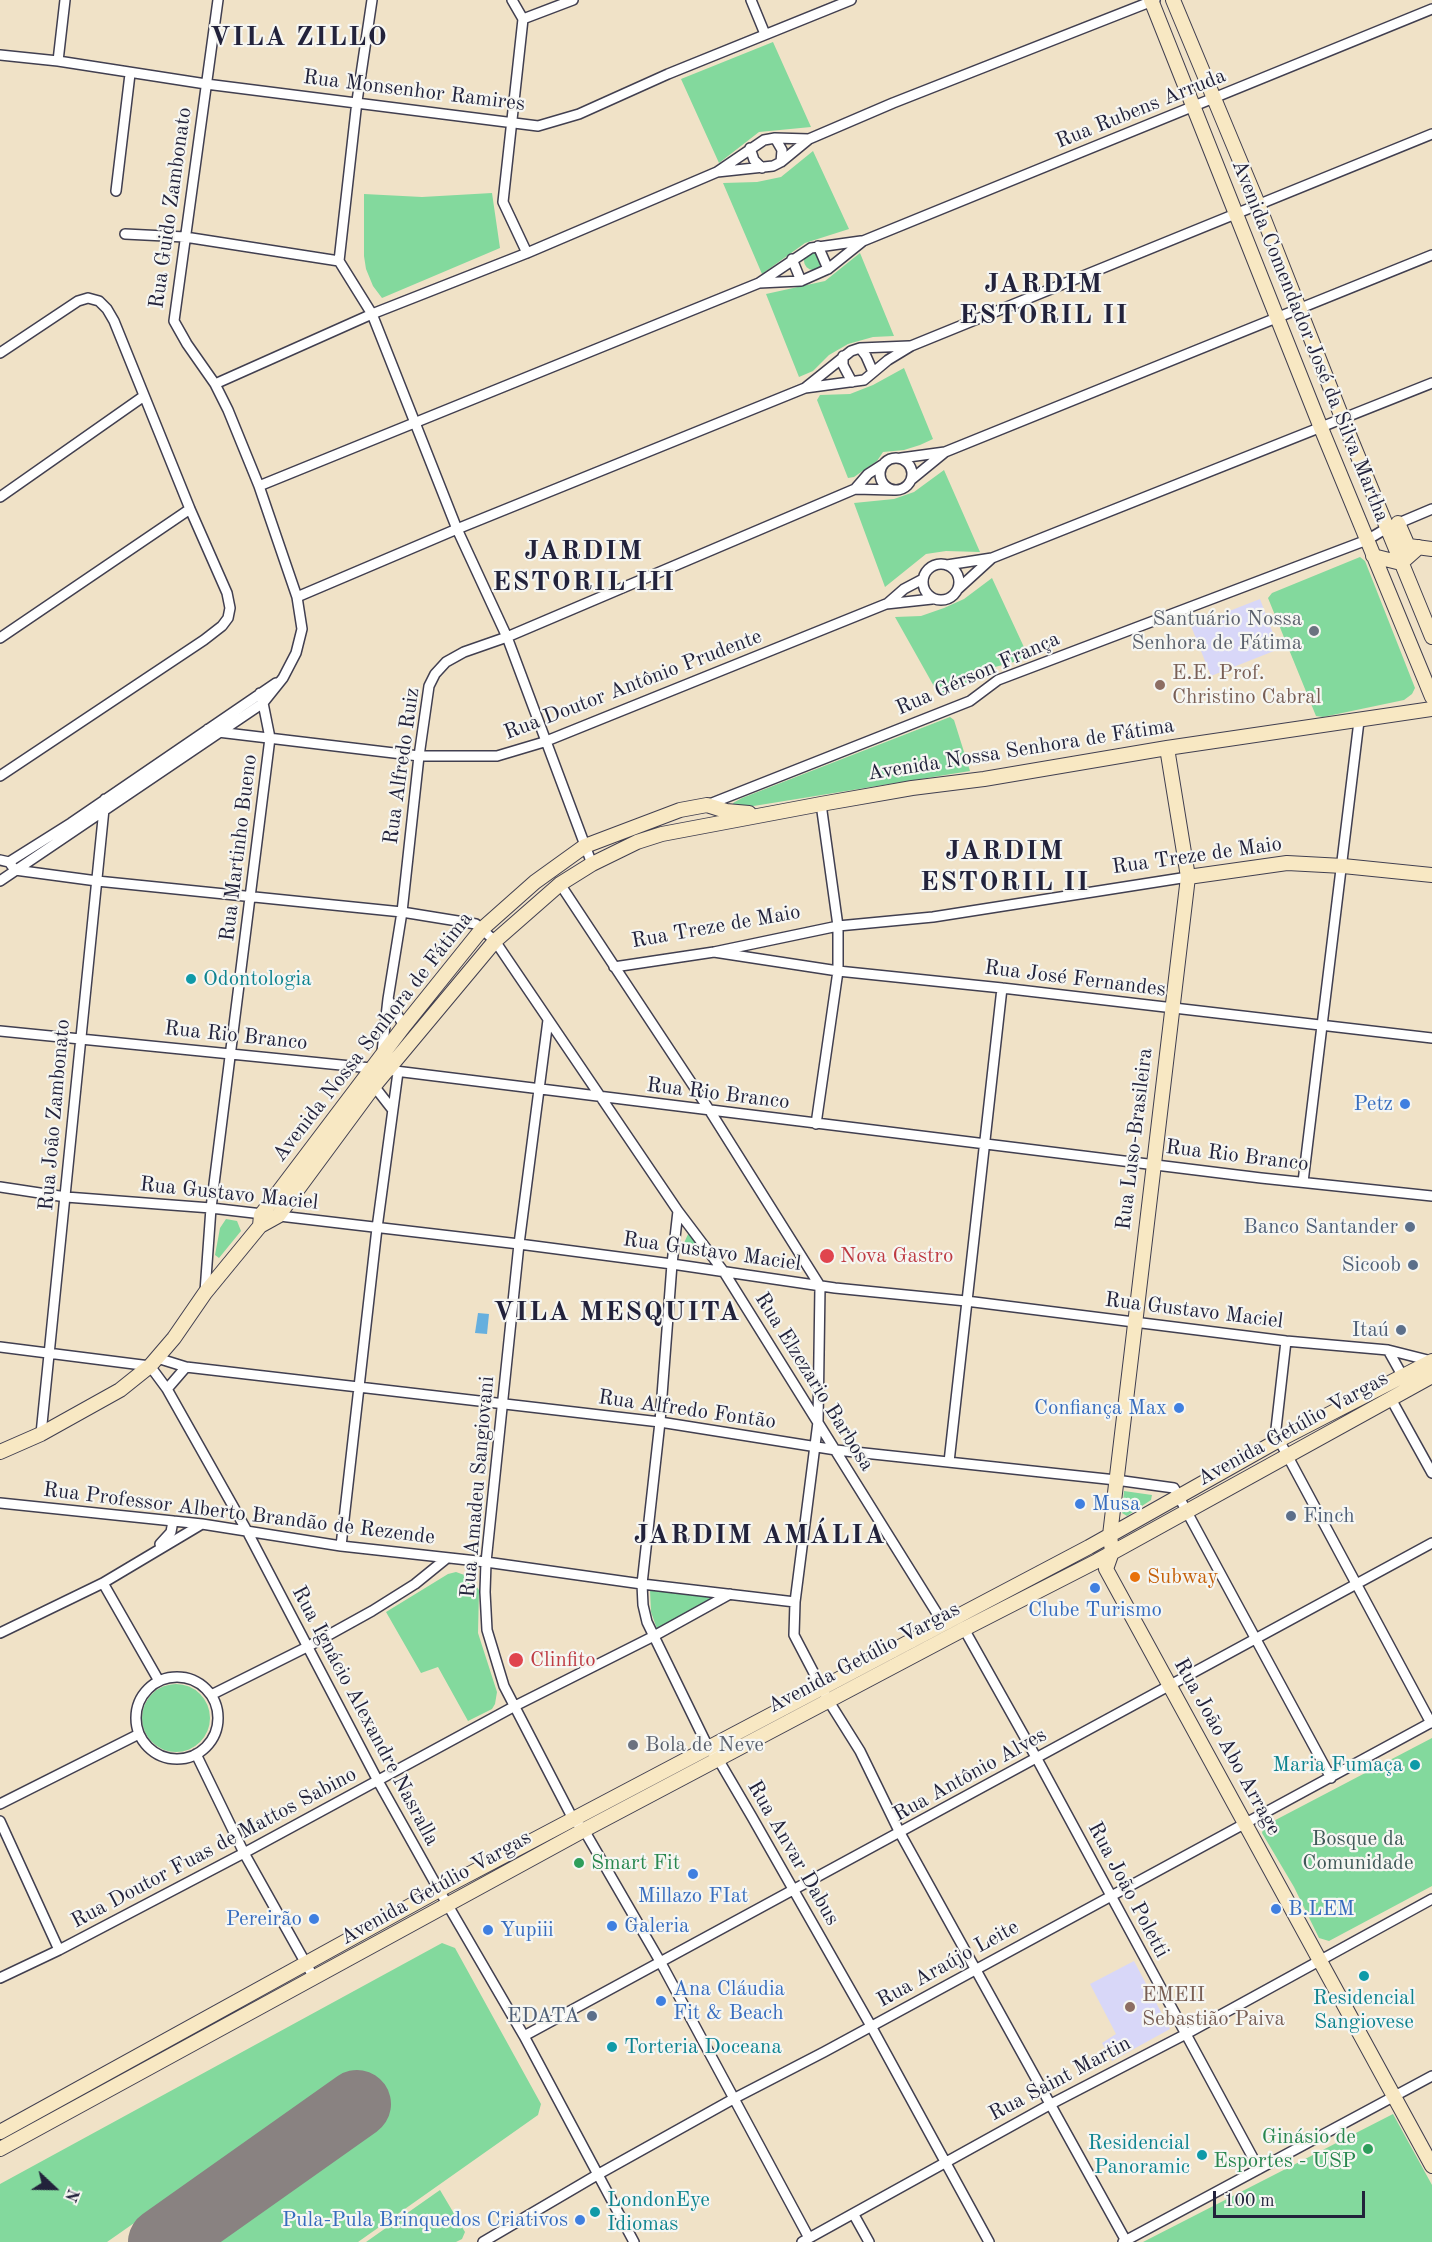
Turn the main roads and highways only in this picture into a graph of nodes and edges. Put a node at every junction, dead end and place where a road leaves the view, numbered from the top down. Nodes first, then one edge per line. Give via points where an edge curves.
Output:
1 (1173, 0) edge
2 (1152, 1) edge
3 (1413, 547) edge
4 (1373, 556) junction
5 (1401, 563) junction
6 (1410, 581) junction
7 (1389, 590) junction
8 (1432, 637) edge
9 (1432, 697) edge
10 (1430, 712) edge
11 (1167, 748) junction
12 (710, 806) junction
13 (766, 814) junction
14 (710, 825) junction
15 (1432, 875) edge
16 (1188, 877) junction
17 (261, 1221) junction
18 (1432, 1361) edge
19 (1432, 1376) edge
20 (0, 1452) edge
21 (1110, 1535) junction
22 (1089, 1547) junction
23 (1112, 1552) junction
24 (1101, 1565) junction
25 (0, 2132) edge
26 (0, 2149) edge
27 (1432, 2166) edge

1 - 3 main road, Avenida Comendador José da Silva Martha via 1343,420 1393,525
2 - 4 main road, Avenida Comendador José da Silva Martha
3 - 5 main road
3 - 5 main road, Avenida Comendador José da Silva Martha
4 - 5 main road
4 - 7 main road, Avenida Comendador José da Silva Martha
5 - 6 main road, Avenida Comendador José da Silva Martha
6 - 7 main road
6 - 8 main road, Avenida Comendador José da Silva Martha
7 - 9 main road, Avenida Comendador José da Silva Martha
10 - 11 main road, Avenida Nossa Senhora de Fátima
11 - 13 main road, Avenida Nossa Senhora de Fátima
11 - 16 main road, Rua Luso-Brasileira
12 - 13 main road, Avenida Nossa Senhora de Fátima
12 - 14 main road
12 - 17 main road, Avenida Nossa Senhora de Fátima via 680,810 585,846 535,882 482,929 382,1053
13 - 14 main road, Avenida Nossa Senhora de Fátima
14 - 17 main road, Avenida Nossa Senhora de Fátima via 637,842 592,864 560,884 495,941 393,1071 374,1086 278,1216
15 - 16 main road, Rua Treze de Maio via 1287,863
16 - 21 main road, Rua Luso-Brasileira
17 - 20 main road, Avenida Nossa Senhora de Fátima via 154,1362 120,1390 42,1434
18 - 21 main road, Avenida Getúlio Vargas
19 - 23 main road, Avenida Getúlio Vargas
21 - 22 main road, Avenida Getúlio Vargas
21 - 23 main road
22 - 24 main road, Rua João Abo Arrage
22 - 25 main road, Avenida Getúlio Vargas via 439,1890
23 - 24 main road
24 - 26 main road, Avenida Getúlio Vargas via 963,1629 828,1700
24 - 27 main road, Rua João Abo Arrage

